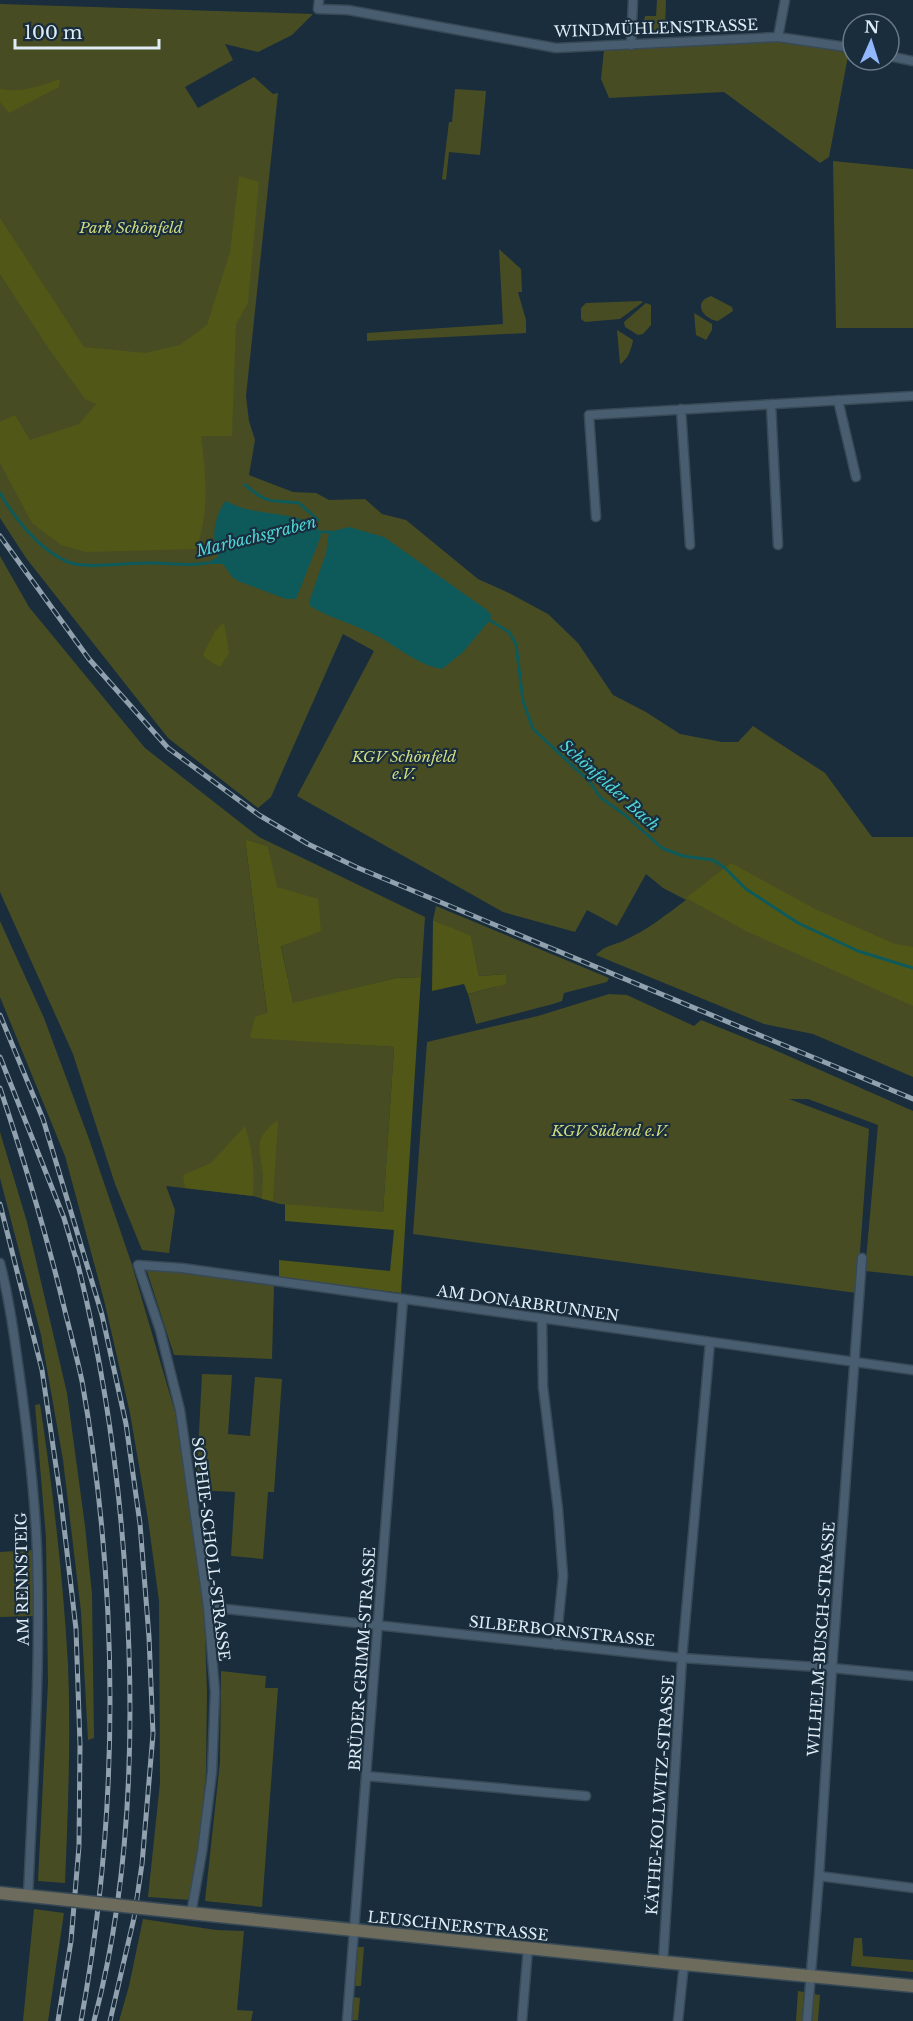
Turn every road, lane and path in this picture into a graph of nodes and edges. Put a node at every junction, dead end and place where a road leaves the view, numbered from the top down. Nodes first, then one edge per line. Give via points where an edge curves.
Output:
1 (349, 0) edge
2 (633, 0) edge
3 (785, 0) edge
4 (318, 5) edge
5 (348, 10) junction
6 (778, 37) junction
7 (631, 45) junction
8 (841, 46) edge
9 (913, 396) edge
10 (837, 400) junction
11 (771, 404) junction
12 (681, 409) junction
13 (856, 477) dead end
14 (596, 517) dead end
15 (690, 545) dead end
16 (778, 545) dead end
17 (862, 1258) dead end
18 (0, 1263) edge
19 (138, 1265) joint
20 (403, 1299) junction
21 (542, 1319) junction
22 (710, 1342) junction
23 (854, 1362) junction
24 (913, 1370) edge
25 (208, 1607) junction
26 (377, 1624) junction
27 (556, 1645) junction
28 (682, 1658) junction
29 (832, 1668) junction
30 (913, 1677) edge
31 (366, 1776) junction
32 (586, 1796) dead end
33 (819, 1876) junction
34 (913, 1888) edge
35 (0, 1893) edge
36 (28, 1896) junction
37 (191, 1914) junction
38 (355, 1930) junction
39 (528, 1948) junction
40 (663, 1962) junction
41 (684, 1964) junction
42 (811, 1976) junction
43 (913, 1986) edge
44 (347, 2021) edge
45 (522, 2021) edge
46 (678, 2021) edge
47 (807, 2021) edge

1 - 5 street
2 - 7 street
3 - 6 street
4 - 5 street, WINDMÜHLENSTRASSE
5 - 7 street, WINDMÜHLENSTRASSE via 556,48
6 - 7 street, WINDMÜHLENSTRASSE
6 - 8 street, WINDMÜHLENSTRASSE
9 - 10 street
10 - 11 street
10 - 13 street
11 - 12 street
11 - 16 street
12 - 14 street via 588,416
12 - 15 street
17 - 23 street, WILHELM-BUSCH-STRASSE
18 - 36 street, AM RENNSTEIG via 23,1400 37,1551 38,1694
19 - 20 street, AM DONARBRUNNEN
19 - 25 street, SOPHIE-SCHOLL-STRASSE via 160,1330 180,1410
20 - 21 street, AM DONARBRUNNEN
20 - 26 street, BRÜDER-GRIMM-STRASSE
21 - 22 street, AM DONARBRUNNEN
21 - 27 street via 543,1387 563,1576
22 - 23 street, AM DONARBRUNNEN
22 - 28 street, KÄTHE-KOLLWITZ-STRASSE
23 - 24 street, AM DONARBRUNNEN
23 - 29 street, WILHELM-BUSCH-STRASSE
25 - 26 street, SILBERBORNSTRASSE
25 - 37 street, SOPHIE-SCHOLL-STRASSE via 214,1692 212,1772
26 - 27 street, SILBERBORNSTRASSE
26 - 31 street, BRÜDER-GRIMM-STRASSE
27 - 28 street, SILBERBORNSTRASSE
28 - 29 street, SILBERBORNSTRASSE
28 - 40 street, KÄTHE-KOLLWITZ-STRASSE
29 - 30 street, SILBERBORNSTRASSE
29 - 33 street, WILHELM-BUSCH-STRASSE
31 - 32 street
31 - 38 street, BRÜDER-GRIMM-STRASSE
33 - 34 street
33 - 42 street, WILHELM-BUSCH-STRASSE
35 - 36 main road, LEUSCHNERSTRASSE
36 - 37 main road, LEUSCHNERSTRASSE, bridge
37 - 38 main road, LEUSCHNERSTRASSE
38 - 39 main road, LEUSCHNERSTRASSE
38 - 44 street, BRÜDER-GRIMM-STRASSE
39 - 40 main road, LEUSCHNERSTRASSE
39 - 45 street
40 - 41 main road, LEUSCHNERSTRASSE
41 - 42 main road, LEUSCHNERSTRASSE
41 - 46 street
42 - 43 main road, LEUSCHNERSTRASSE
42 - 47 street, WILHELM-BUSCH-STRASSE

